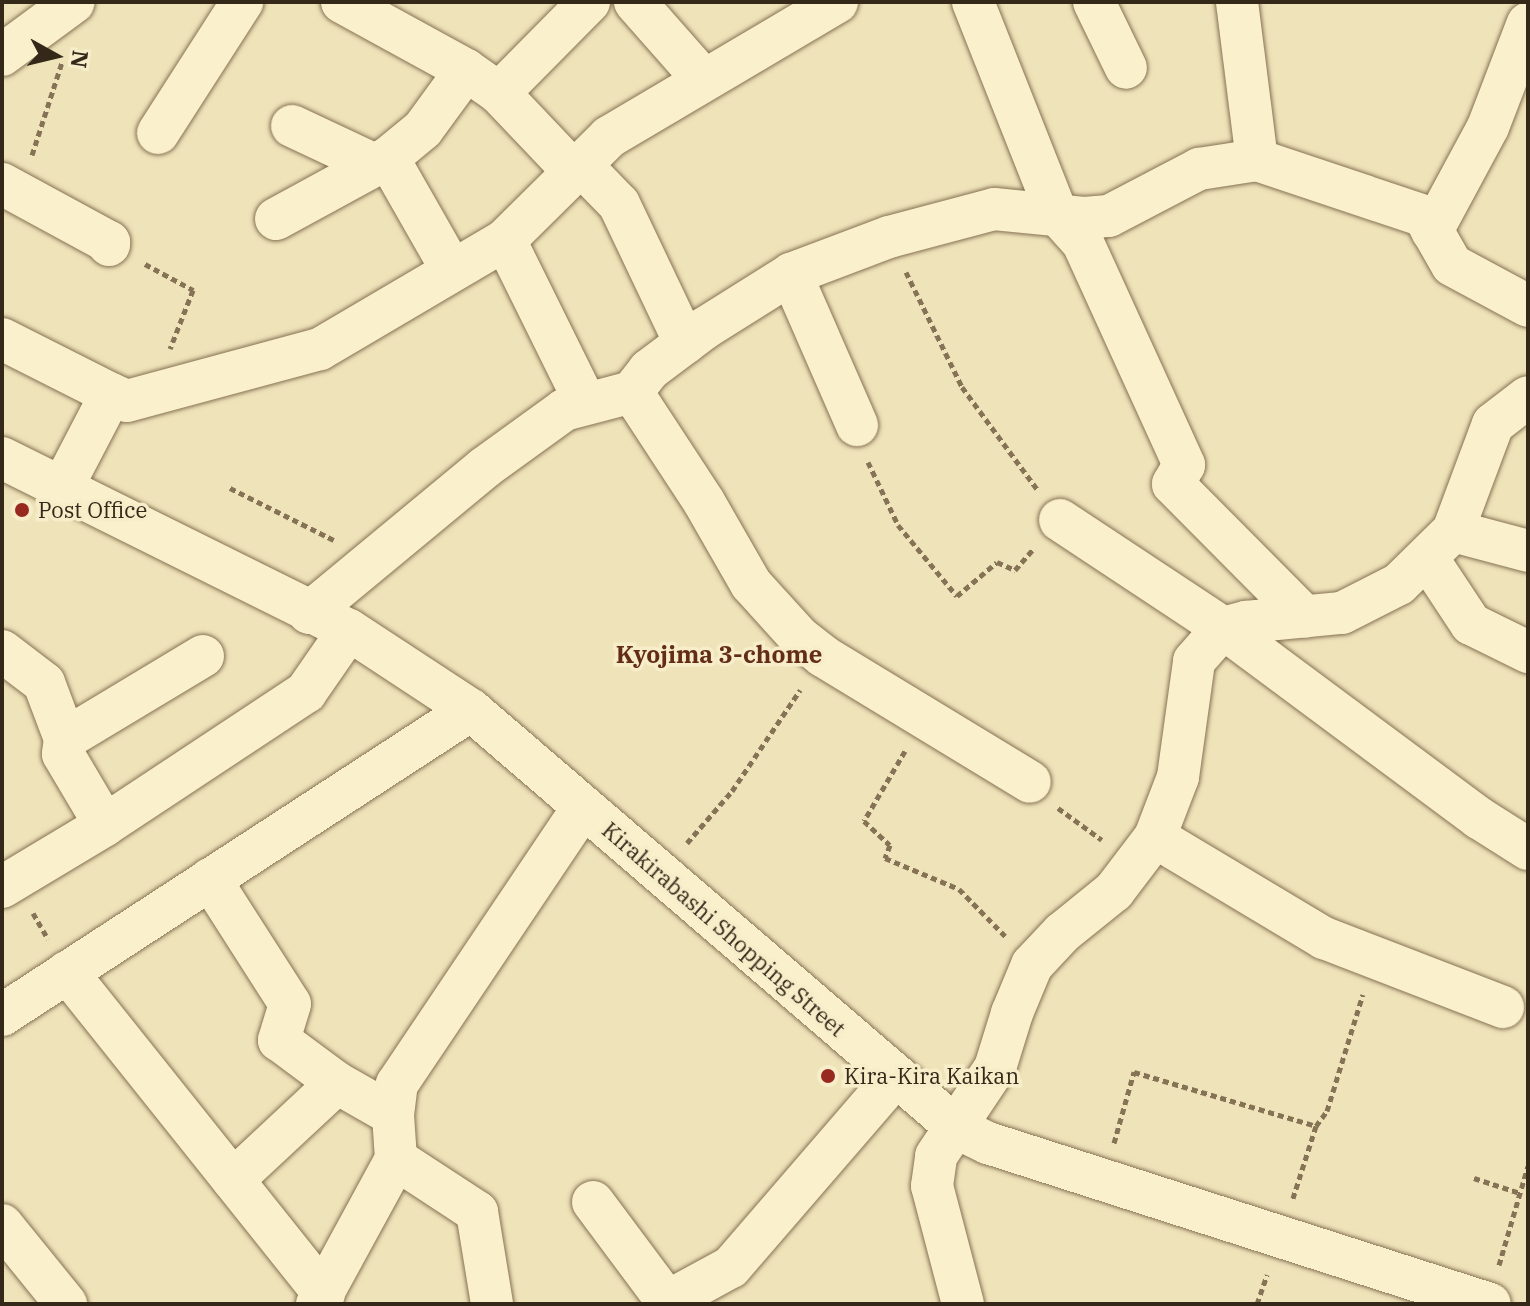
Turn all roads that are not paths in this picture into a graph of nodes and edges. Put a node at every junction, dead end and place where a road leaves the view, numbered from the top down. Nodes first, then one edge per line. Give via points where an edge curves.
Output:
1 (242, 2) edge
2 (589, 2) edge
3 (635, 2) edge
4 (973, 2) edge
5 (1094, 2) edge
6 (1237, 2) edge
7 (343, 3) edge
8 (830, 3) edge
9 (62, 11) edge
10 (1528, 23) edge
11 (2, 55) edge
12 (1126, 68) dead end
13 (703, 79) junction
14 (482, 81) junction
15 (292, 126) dead end
16 (158, 133) dead end
17 (1257, 160) junction
18 (380, 161) junction
19 (576, 166) junction
20 (10, 190) edge
21 (1057, 214) junction
22 (276, 219) dead end
23 (1432, 231) junction
24 (505, 240) junction
25 (109, 245) road end
26 (452, 270) junction
27 (791, 274) junction
28 (1528, 306) edge
29 (2, 339) edge
30 (685, 343) junction
31 (632, 392) junction
32 (111, 394) junction
33 (1528, 397) edge
34 (585, 402) junction
35 (857, 425) road end
36 (2, 458) edge
37 (61, 490) junction
38 (1060, 520) road end
39 (1440, 545) junction
40 (1528, 551) edge
41 (309, 613) junction
42 (1305, 617) junction
43 (1223, 628) junction
44 (349, 630) junction
45 (2, 651) edge
46 (1528, 652) edge
47 (203, 656) dead end
48 (471, 710) junction
49 (65, 739) junction
50 (1030, 782) road end
51 (583, 807) junction
52 (105, 825) junction
53 (1528, 849) edge
54 (1146, 850) junction
55 (6, 876) edge
56 (210, 879) junction
57 (67, 972) junction
58 (1503, 1007) dead end
59 (2, 1015) edge
60 (896, 1076) junction
61 (337, 1083) junction
62 (393, 1115) junction
63 (957, 1128) junction
64 (396, 1159) junction
65 (233, 1180) junction
66 (593, 1202) dead end
67 (4, 1231) edge
68 (47, 1297) edge
69 (321, 1299) edge
70 (666, 1303) edge
71 (1489, 1303) edge
72 (492, 1304) edge
73 (963, 1304) edge

1 - 16 street
2 - 14 street
3 - 13 street
4 - 21 street
5 - 12 street
6 - 17 street
7 - 14 street
8 - 13 street
9 - 11 street
10 - 23 street via 1488,127
13 - 19 street via 609,137
14 - 18 street
14 - 19 street
15 - 18 street
17 - 21 street via 1199,169 1109,216
17 - 23 street via 1424,216
18 - 22 street
18 - 26 street
19 - 24 street
19 - 30 street via 619,204
20 - 25 street
21 - 27 street via 994,209 889,237
21 - 42 street via 1083,243 1184,465 1173,484
23 - 28 street via 1452,265
24 - 26 street
24 - 34 street
26 - 32 street via 320,349 127,401
27 - 30 street
27 - 35 street
29 - 32 street
30 - 31 street via 649,370
31 - 34 street
31 - 50 street via 751,584 823,656
32 - 37 street
33 - 39 street via 1493,424
34 - 41 street via 564,410 484,468
36 - 37 street, Kirakirabashi Shopping Street
37 - 41 street, Kirakirabashi Shopping Street
38 - 43 street
39 - 40 street
39 - 42 street via 1399,584 1342,613
39 - 46 street via 1471,624
41 - 44 street, Kirakirabashi Shopping Street
42 - 43 street
43 - 53 street
43 - 54 street via 1194,661 1178,777
44 - 48 street, Kirakirabashi Shopping Street
44 - 52 street via 306,692
45 - 49 street via 44,683
47 - 49 street
48 - 51 street, Kirakirabashi Shopping Street
48 - 56 street
49 - 52 street via 63,754
51 - 60 street, Kirakirabashi Shopping Street
51 - 62 street via 397,1084
52 - 55 street
54 - 58 street via 1324,938
54 - 63 street via 1114,891 1032,965 995,1068
56 - 57 street
56 - 61 street via 290,1004 279,1040
57 - 59 street
57 - 65 street
60 - 63 street, Kirakirabashi Shopping Street
60 - 70 street via 731,1267
61 - 62 street
61 - 65 street
62 - 64 street
63 - 71 street, Kirakirabashi Shopping Street via 1103,1181
63 - 73 street via 936,1156 932,1186
64 - 69 street
64 - 72 street via 477,1212
65 - 69 street
66 - 70 street
67 - 68 street

